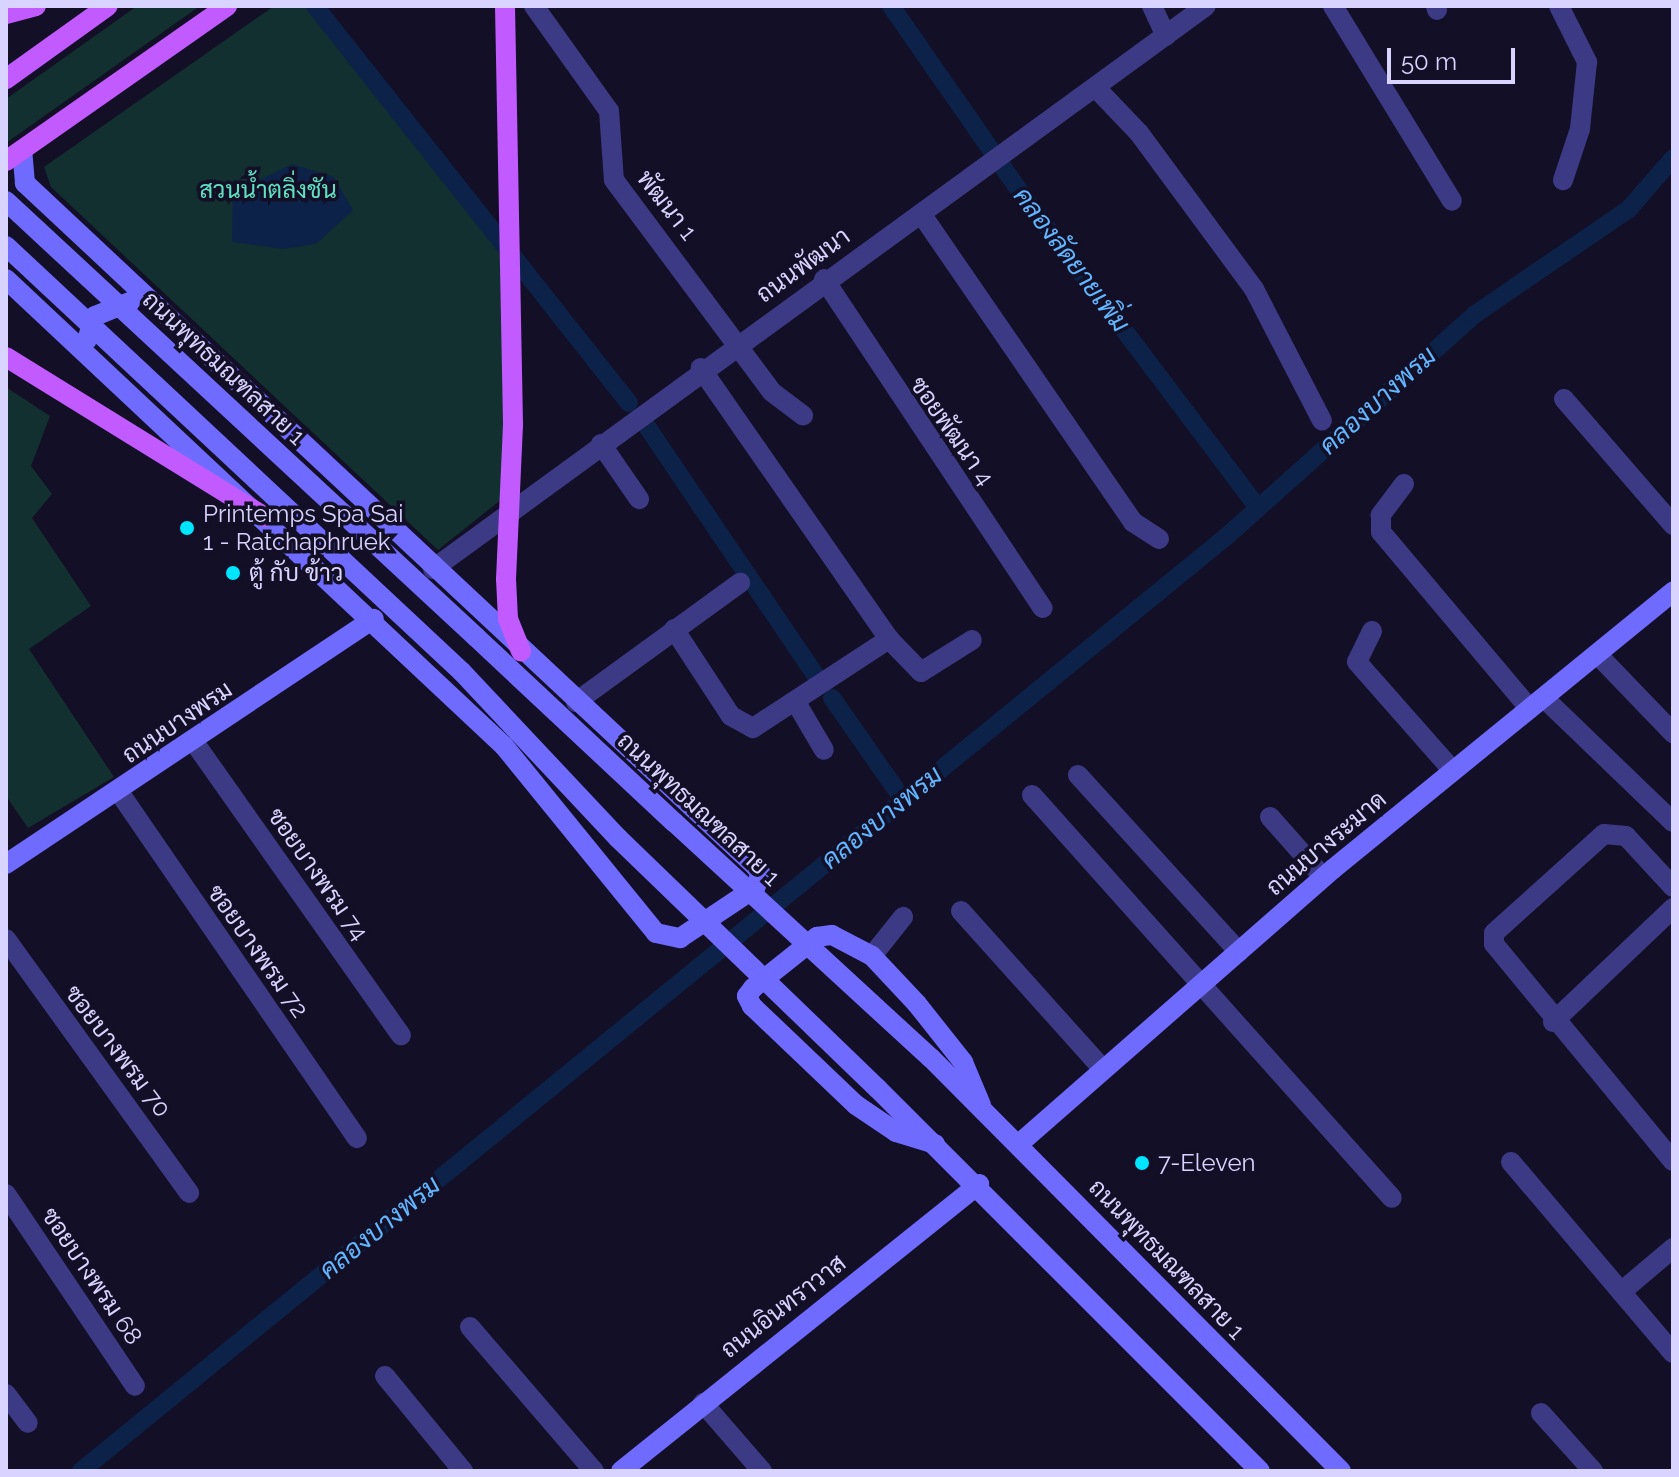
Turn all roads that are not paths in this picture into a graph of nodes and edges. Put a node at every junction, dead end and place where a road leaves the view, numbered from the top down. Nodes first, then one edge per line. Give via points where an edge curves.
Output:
1 (36, 6) edge
2 (227, 6) edge
3 (505, 6) edge
4 (534, 6) edge
5 (1152, 6) edge
6 (1206, 6) edge
7 (1333, 6) edge
8 (1559, 6) edge
9 (105, 7) edge
10 (6, 14) edge
11 (1166, 36) junction
12 (6, 79) edge
13 (1096, 88) junction
14 (14, 156) edge
15 (1563, 180) dead end
16 (6, 201) edge
17 (1452, 201) dead end
18 (922, 215) junction
19 (6, 246) edge
20 (6, 279) edge
21 (824, 279) junction
22 (156, 310) junction
23 (741, 342) junction
24 (6, 357) edge
25 (92, 359) junction
26 (701, 368) junction
27 (1564, 399) dead end
28 (803, 415) dead end
29 (1322, 421) dead end
30 (601, 444) junction
31 (1404, 484) dead end
32 (639, 499) dead end
33 (511, 512) junction
34 (265, 517) junction
35 (1673, 525) edge
36 (1159, 539) dead end
37 (433, 569) junction
38 (740, 583) dead end
39 (1673, 592) edge
40 (1043, 608) dead end
41 (374, 619) junction
42 (674, 629) junction
43 (1372, 631) dead end
44 (889, 639) junction
45 (972, 640) dead end
46 (521, 651) junction
47 (1597, 654) junction
48 (553, 681) junction
49 (576, 702) junction
50 (1537, 703) junction
51 (797, 704) junction
52 (1673, 733) edge
53 (194, 742) junction
54 (504, 746) junction
55 (596, 748) junction
56 (824, 750) dead end
57 (1453, 771) junction
58 (1078, 775) dead end
59 (119, 792) junction
60 (1032, 795) dead end
61 (1270, 817) dead end
62 (599, 821) junction
63 (1673, 822) edge
64 (6, 864) edge
65 (1323, 877) junction
66 (1673, 887) edge
67 (1673, 908) edge
68 (961, 911) dead end
69 (903, 917) dead end
70 (6, 939) edge
71 (1239, 952) junction
72 (872, 956) junction
73 (1201, 986) junction
74 (1553, 1022) junction
75 (401, 1035) dead end
76 (1103, 1069) junction
77 (981, 1105) junction
78 (357, 1138) dead end
79 (1020, 1143) junction
80 (935, 1144) junction
81 (1673, 1161) edge
82 (1511, 1162) dead end
83 (979, 1184) junction
84 (189, 1193) dead end
85 (6, 1194) edge
86 (1392, 1198) dead end
87 (1673, 1248) edge
88 (1621, 1292) junction
89 (470, 1327) dead end
90 (1673, 1353) edge
91 (385, 1376) dead end
92 (135, 1386) dead end
93 (6, 1394) edge
94 (703, 1403) junction
95 (1541, 1413) dead end
96 (28, 1423) dead end
97 (463, 1471) edge
98 (594, 1471) edge
99 (621, 1471) edge
100 (762, 1471) edge
101 (1260, 1471) edge
102 (1341, 1471) edge
103 (1593, 1471) edge

1 - 10 main road
2 - 14 main road
3 - 33 main road
4 - 23 street, พัฒนา 1 via 609,111 614,180
5 - 11 street
6 - 11 street, ถนนพัฒนา
7 - 17 street
8 - 15 street via 1587,62 1580,129
9 - 12 main road
11 - 13 street, ถนนพัฒนา
13 - 18 street, ถนนพัฒนา
13 - 29 street via 1139,133 1254,289
14 - 22 main road via 25,183
16 - 55 main road, ถนนพุทธมณฑลสาย 1, bridge
18 - 21 street, ถนนพัฒนา
18 - 36 street via 1133,522
19 - 62 main road, bridge via 462,672
20 - 25 main road
21 - 23 street, ถนนพัฒนา
21 - 40 street, ซอยพัฒนา 4
22 - 25 main road via 114,303 95,316 86,342
22 - 37 main road
23 - 26 street, ถนนพัฒนา
23 - 28 street, พัฒนา 1 via 772,392
24 - 34 main road
25 - 34 main road
26 - 30 street, ถนนพัฒนา
26 - 44 street
27 - 35 street
30 - 32 street
30 - 33 street, ถนนพัฒนา
31 - 50 street via 1381,515 1381,532
33 - 37 street, ถนนพัฒนา
33 - 46 main road via 508,619
34 - 41 main road
37 - 46 main road
38 - 42 street
39 - 47 main road, ถนนบางระมาด
41 - 53 main road, ถนนบางพรม
41 - 54 main road
42 - 49 street
42 - 51 street via 741,726 753,728
43 - 57 street via 1357,662
44 - 45 street via 921,672
44 - 51 street
46 - 48 main road
47 - 50 main road, ถนนบางระมาด
47 - 52 street
48 - 49 main road
48 - 55 main road
49 - 54 main road via 755,866 761,874 755,888 668,940 557,820
50 - 57 main road, ถนนบางระมาด
50 - 63 street
51 - 56 street
53 - 59 main road, ถนนบางพรม
53 - 75 street, ซอยบางพรม 74
54 - 62 main road
55 - 77 main road, ถนนพุทธมณฑลสาย 1, bridge
57 - 65 main road, ถนนบางระมาด
58 - 71 street
59 - 64 main road, ถนนบางพรม
59 - 78 street, ซอยบางพรม 72
60 - 73 street
61 - 65 street
62 - 80 main road, bridge
65 - 71 main road, ถนนบางระมาด
66 - 74 street via 1626,836 1604,834 1494,933 1496,954
67 - 74 street
68 - 76 street
69 - 72 street
70 - 84 street, ซอยบางพรม 70
71 - 73 main road, ถนนบางระมาด
72 - 77 main road via 947,1039
72 - 80 main road via 832,935 817,937 747,996 867,1114
73 - 76 main road, ถนนบางระมาด
73 - 86 street
74 - 81 street
76 - 79 main road, ถนนบางระมาด
77 - 79 main road, ถนนพุทธมณฑลสาย 1
79 - 102 main road, ถนนพุทธมณฑลสาย 1
80 - 83 main road
82 - 88 street
83 - 94 main road, ถนนอินทราวาส
83 - 101 main road
85 - 92 street, ซอยบางพรม 68
87 - 88 street
88 - 90 street
89 - 98 street
91 - 97 street
93 - 96 street
94 - 99 main road, ถนนอินทราวาส
94 - 100 street
95 - 103 street

